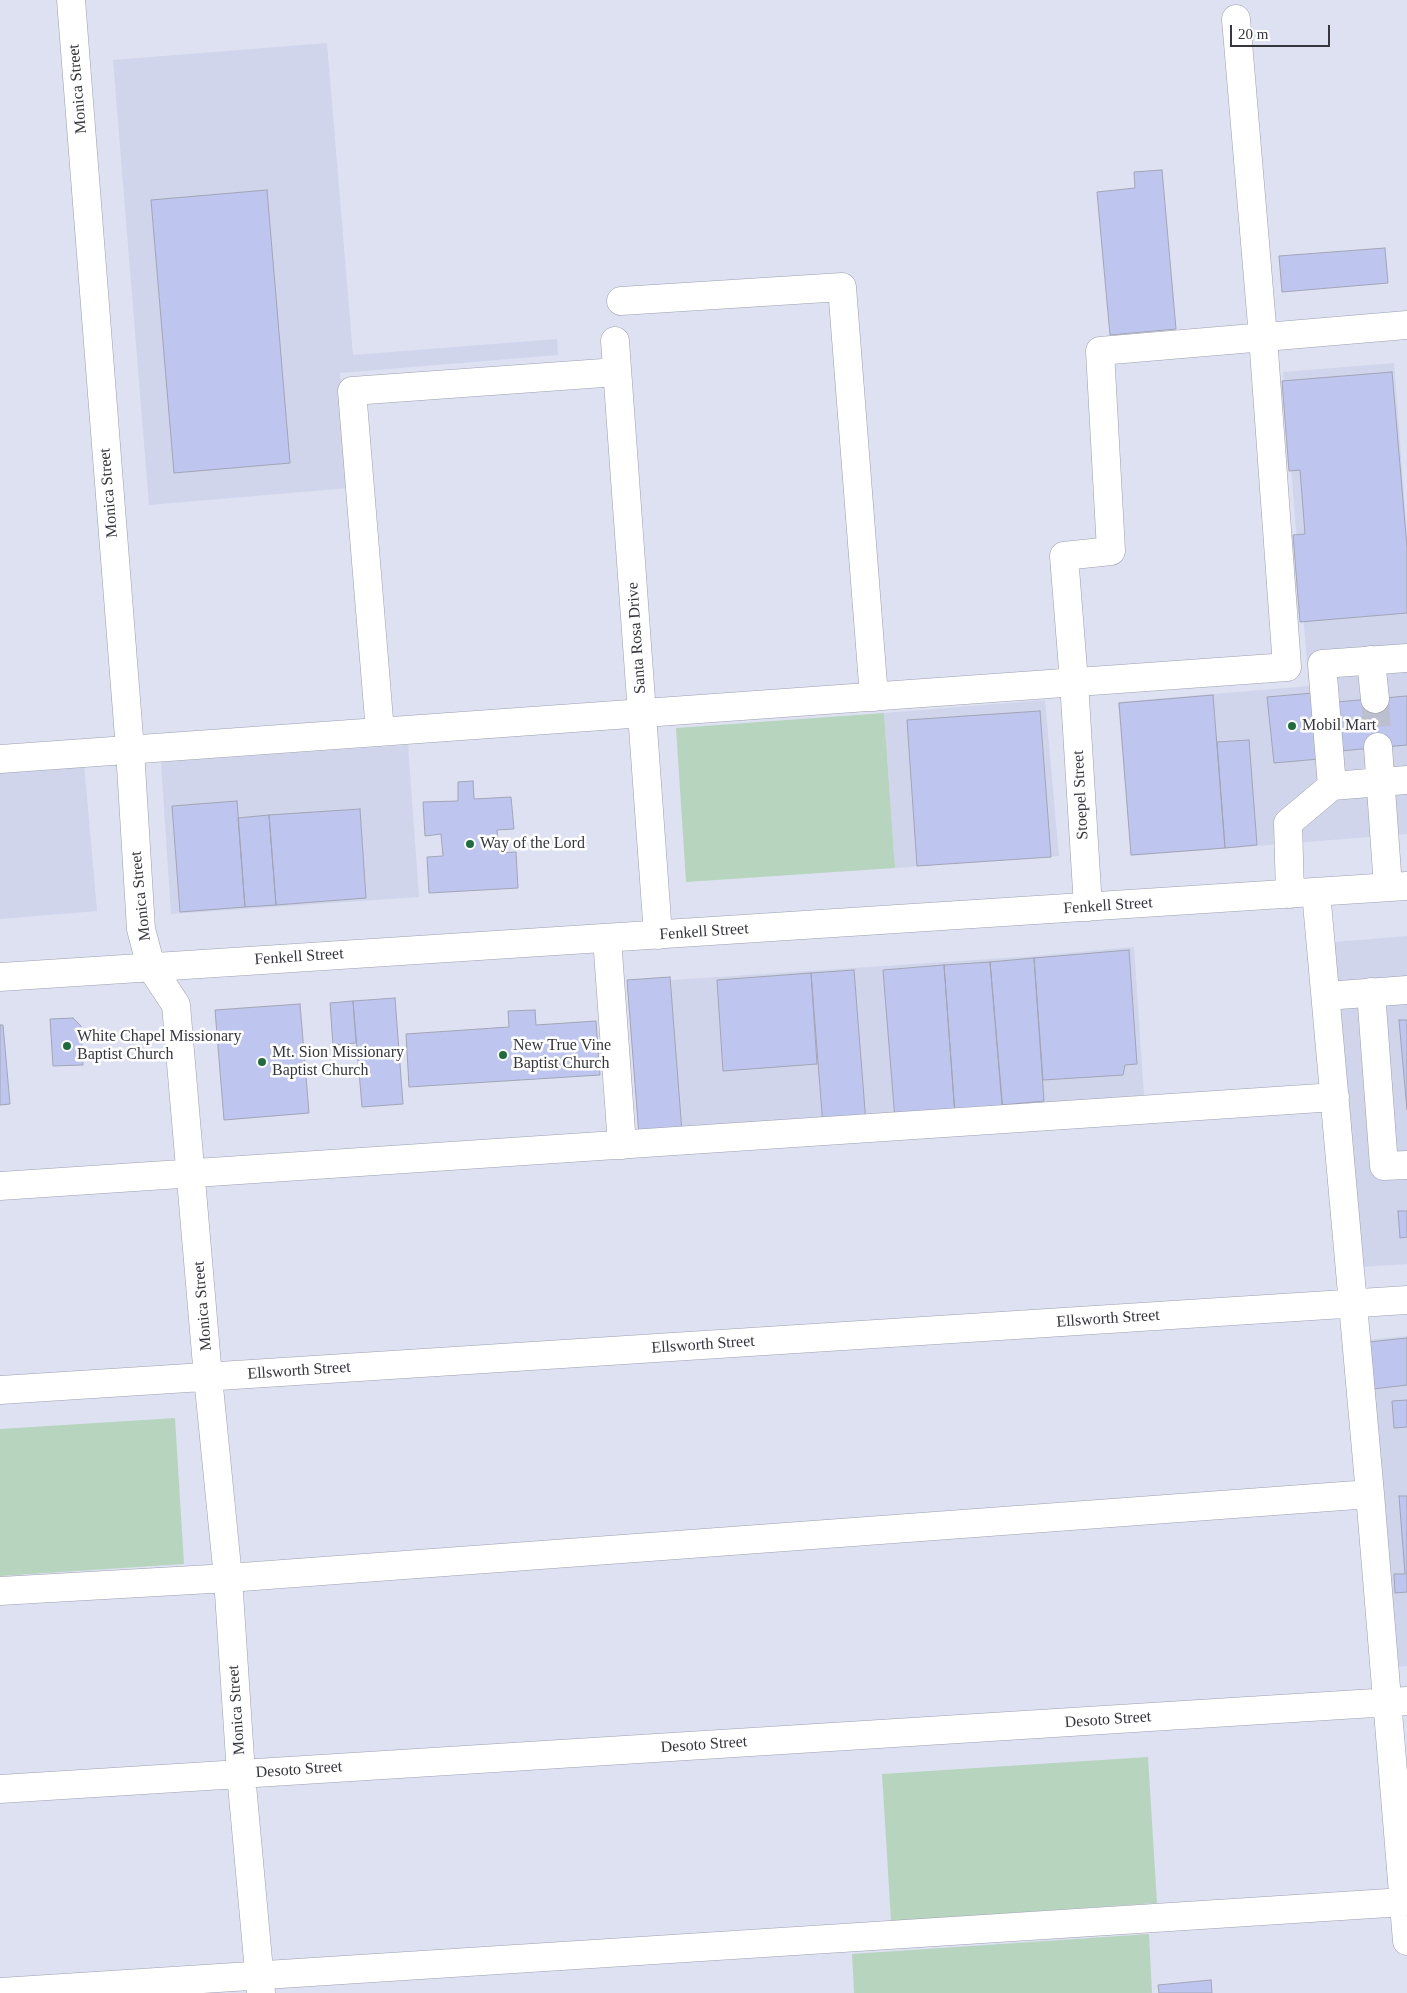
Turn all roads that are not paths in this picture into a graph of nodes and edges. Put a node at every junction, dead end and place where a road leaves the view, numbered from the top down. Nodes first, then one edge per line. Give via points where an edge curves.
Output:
1 (70, 0) edge
2 (1236, 19) dead end
3 (621, 302) dead end
4 (1407, 325) edge
5 (1263, 337) junction
6 (615, 341) dead end
7 (617, 372) junction
8 (1407, 658) edge
9 (1371, 660) junction
10 (1074, 682) junction
11 (874, 696) junction
12 (1375, 699) tunnel mouth
13 (642, 714) junction
14 (380, 732) junction
15 (1378, 747) tunnel mouth
16 (130, 750) junction
17 (0, 759) edge
18 (1394, 781) edge
19 (1332, 786) junction
20 (1398, 887) edge
21 (1303, 893) junction
22 (1088, 907) junction
23 (658, 934) junction
24 (607, 938) junction
25 (150, 967) junction
26 (0, 977) edge
27 (1407, 990) edge
28 (1371, 992) junction
29 (1326, 996) junction
30 (1334, 1097) junction
31 (622, 1145) junction
32 (1407, 1165) edge
33 (192, 1174) junction
34 (0, 1186) edge
35 (1407, 1300) edge
36 (1353, 1304) junction
37 (208, 1377) junction
38 (0, 1390) edge
39 (1370, 1494) junction
40 (228, 1578) junction
41 (0, 1592) edge
42 (1397, 1702) edge
43 (241, 1774) junction
44 (0, 1789) edge
45 (1404, 1902) junction
46 (1407, 1941) edge
47 (260, 1984) edge
48 (0, 1992) edge

1 - 16 street, Monica Street
2 - 5 street
3 - 11 street via 842,287
4 - 5 street
5 - 10 street, Stoepel Street via 1100,351 1111,551 1064,556
5 - 10 street via 1287,666
6 - 7 street, Santa Rosa Drive
7 - 13 street, Santa Rosa Drive
7 - 14 street via 352,391
8 - 9 street
9 - 12 street
9 - 19 street via 1322,664
10 - 11 street
10 - 22 street, Stoepel Street
11 - 13 street
13 - 14 street
13 - 23 street, Santa Rosa Drive
14 - 16 street
15 - 18 street
16 - 17 street
16 - 25 street, Monica Street via 141,929
18 - 19 street
18 - 20 street
19 - 21 street via 1288,823
20 - 21 street, Fenkell Street
21 - 22 street, Fenkell Street
21 - 29 street
22 - 23 street, Fenkell Street
23 - 24 street, Fenkell Street
24 - 25 street, Fenkell Street
24 - 31 street
25 - 26 street, Fenkell Street
25 - 33 street, Monica Street via 176,1005
27 - 28 street
28 - 29 street
28 - 32 street via 1384,1166
29 - 30 street
30 - 31 street
30 - 36 street
31 - 33 street
33 - 34 street
33 - 37 street, Monica Street
35 - 36 street, Ellsworth Street
36 - 37 street, Ellsworth Street
36 - 39 street
37 - 38 street, Ellsworth Street
37 - 40 street, Monica Street
39 - 40 street
39 - 42 street
40 - 41 street
40 - 43 street, Monica Street
42 - 43 street, Desoto Street
42 - 45 street
43 - 44 street, Desoto Street
43 - 47 street, Monica Street
45 - 46 street
45 - 47 street
47 - 48 street

